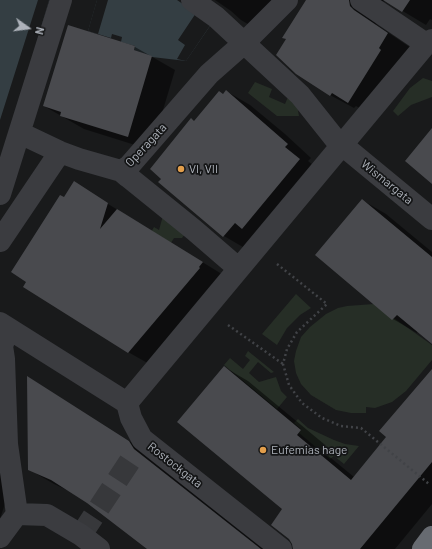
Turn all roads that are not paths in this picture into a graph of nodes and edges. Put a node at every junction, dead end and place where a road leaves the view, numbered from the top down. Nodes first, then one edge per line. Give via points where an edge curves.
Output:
1 (61, 0) edge
2 (192, 0) edge
3 (287, 0) edge
4 (361, 0) edge
5 (429, 42) edge
6 (243, 44) junction
7 (20, 133) junction
8 (342, 145) junction
9 (60, 152) junction
10 (121, 171) junction
11 (0, 194) edge
12 (432, 219) edge
13 (0, 241) edge
14 (238, 268) junction
15 (4, 326) edge
16 (127, 403) junction
17 (17, 514) junction
18 (0, 537) edge
19 (432, 537) edge
20 (99, 549) edge
21 (281, 549) edge
22 (422, 549) edge

1 - 7 street
2 - 6 street via 216,17
3 - 6 street, Operagata
4 - 5 street
5 - 8 street
6 - 8 street via 300,96
6 - 10 street, Operagata via 209,74 129,166
7 - 9 street
7 - 11 street
8 - 12 street, Wismargata
8 - 14 street
9 - 10 street
9 - 13 street
10 - 14 street, Operagata
14 - 16 street
15 - 16 street
15 - 17 street via 2,346 7,444
16 - 21 street, Rostockgata via 131,418 142,439 142,450
17 - 18 street
17 - 20 street via 47,515 82,535
19 - 22 highway

